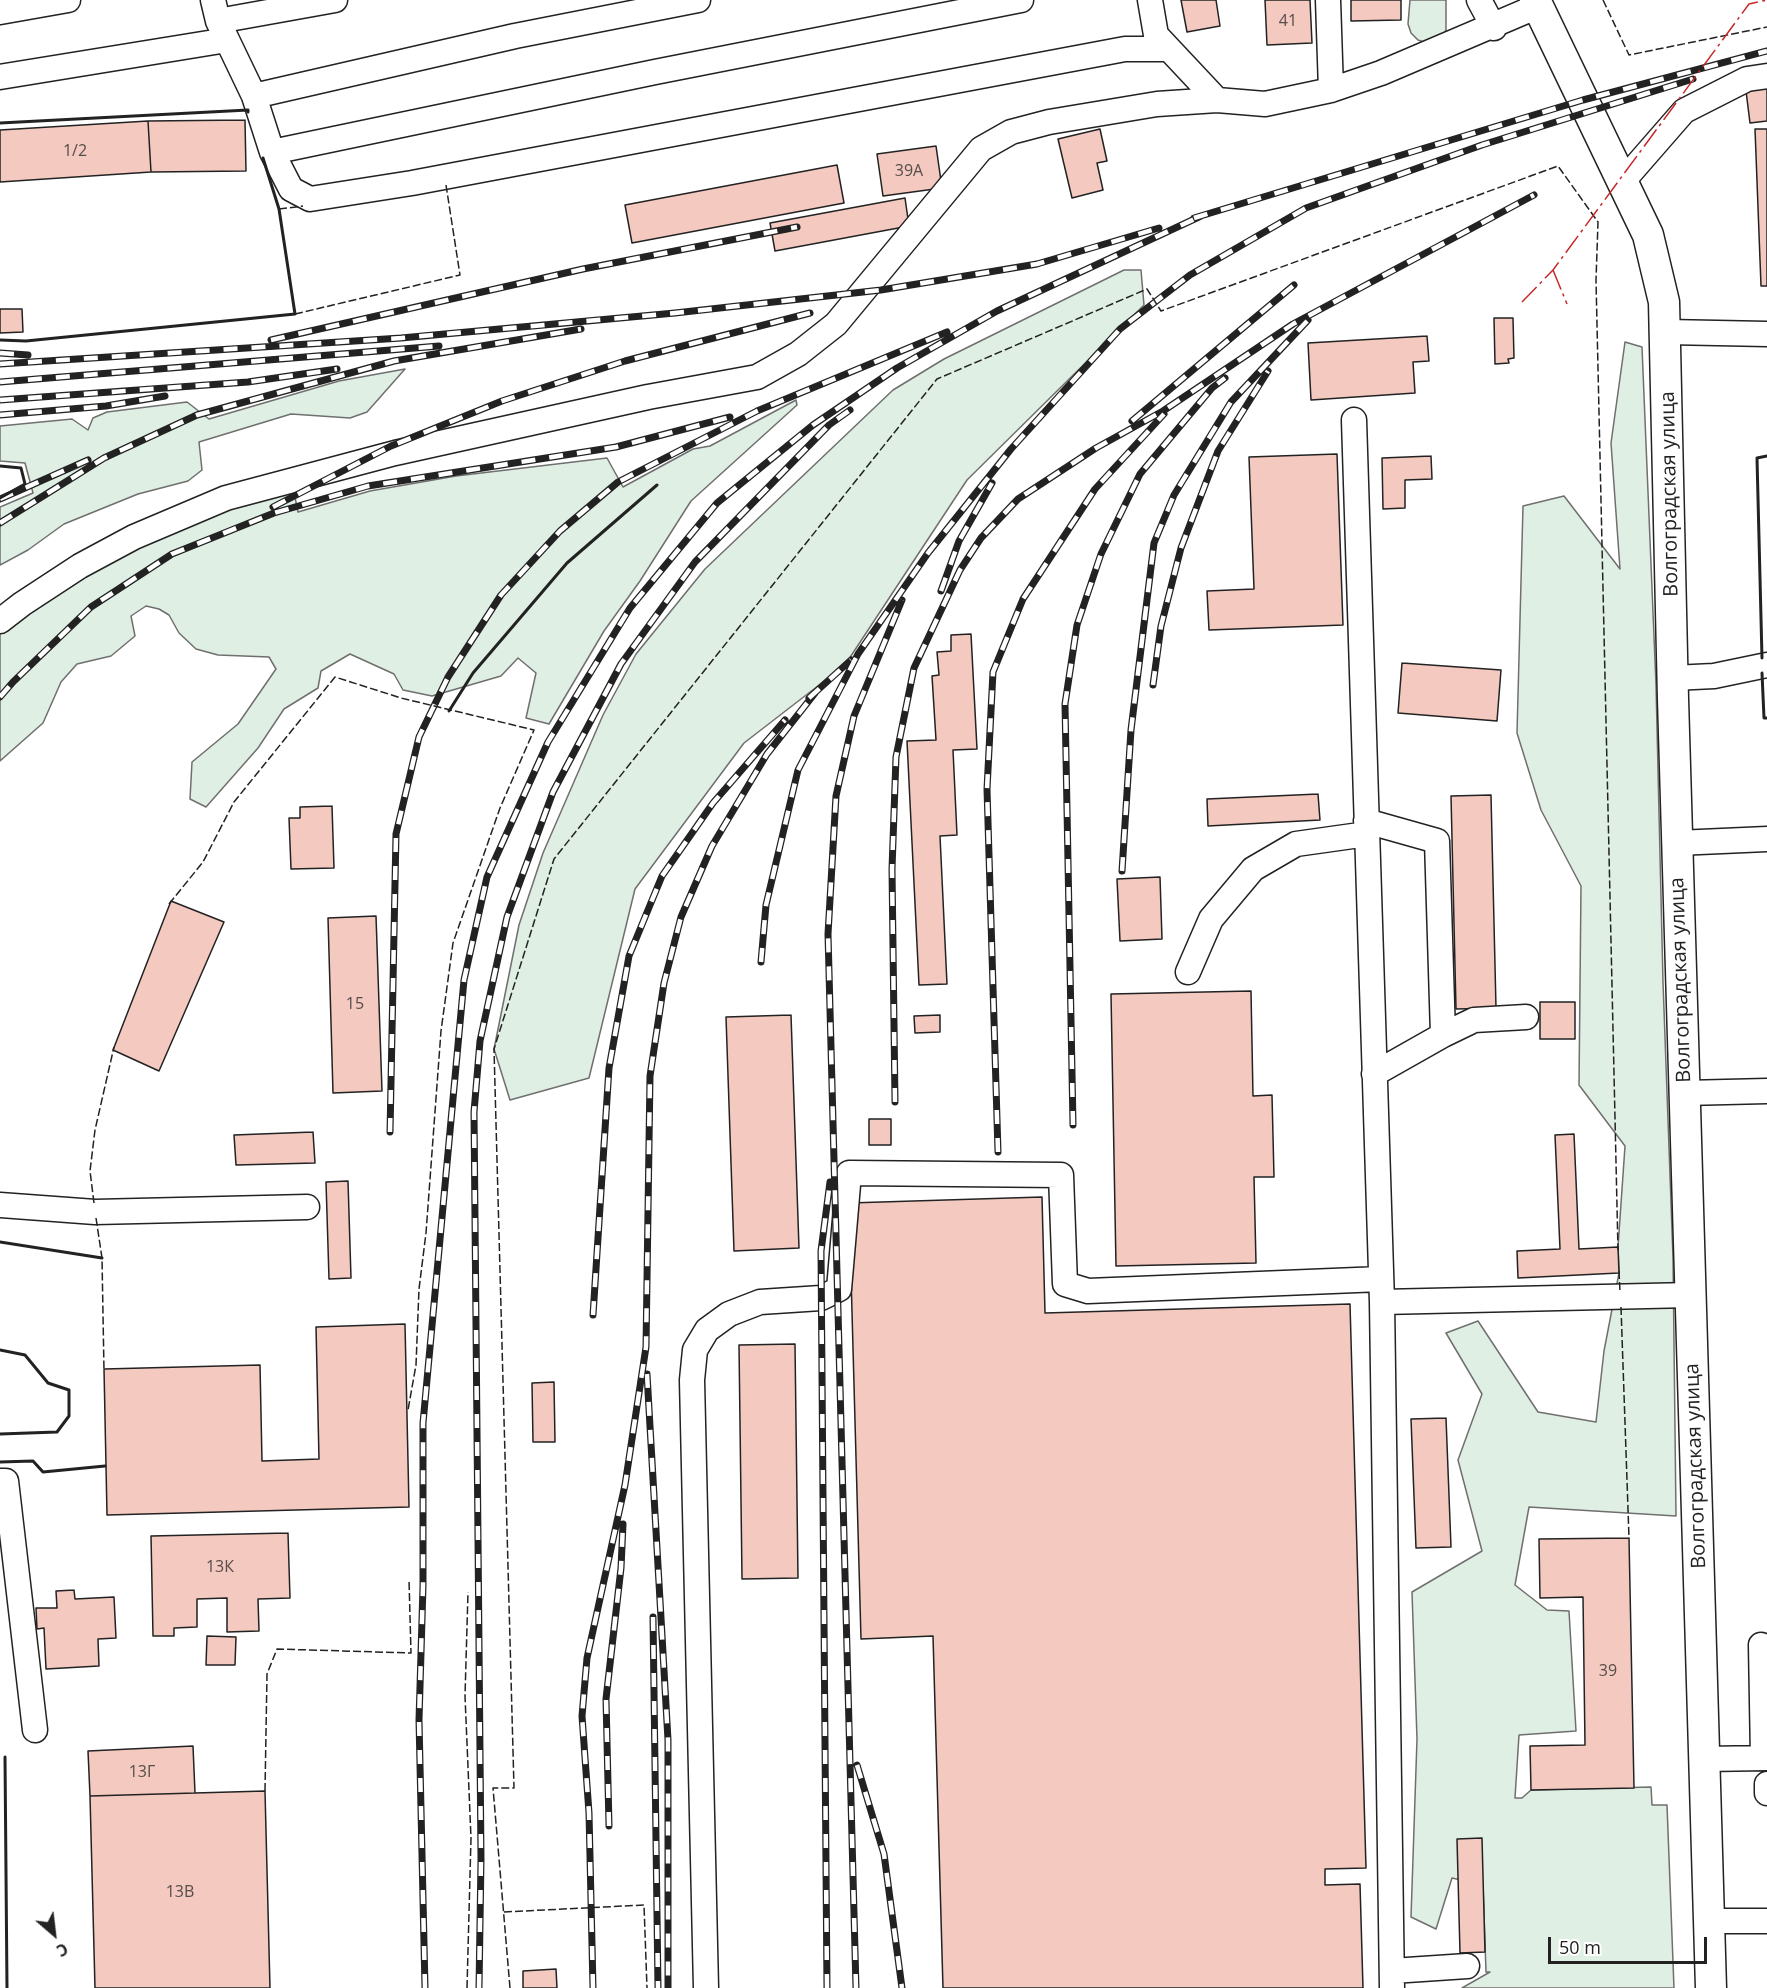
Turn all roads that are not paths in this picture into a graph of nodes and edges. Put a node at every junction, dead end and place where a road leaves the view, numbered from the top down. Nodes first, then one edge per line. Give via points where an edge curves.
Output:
1 (68, 0) edge
2 (335, 0) edge
3 (698, 0) edge
4 (1021, 0) edge
5 (1150, 0) edge
6 (1328, 0) edge
7 (1479, 0) edge
8 (1537, 3) edge
9 (0, 12) edge
10 (219, 20) edge
11 (1494, 28) junction
12 (1168, 49) junction
13 (1767, 76) edge
14 (0, 77) edge
15 (1331, 90) junction
16 (254, 96) junction
17 (1217, 100) junction
18 (272, 152) junction
19 (1623, 182) junction
20 (1667, 332) junction
21 (1767, 334) edge
22 (1354, 420) dead end
23 (0, 621) edge
24 (1767, 665) edge
25 (1673, 678) junction
26 (1366, 827) junction
27 (1767, 839) edge
28 (1677, 843) junction
29 (1188, 972) dead end
30 (1526, 1017) dead end
31 (1443, 1035) junction
32 (1374, 1074) junction
33 (1767, 1090) edge
34 (1685, 1093) junction
35 (0, 1205) edge
36 (307, 1207) dead end
37 (1381, 1291) junction
38 (1691, 1295) junction
39 (0, 1481) edge
40 (1761, 1645) dead end
41 (35, 1730) dead end
42 (1765, 1758) edge
43 (1705, 1759) junction
44 (1767, 1784) edge
45 (1767, 1793) edge
46 (1710, 1921) junction
47 (1767, 1921) edge
48 (1467, 1966) dead end
49 (1392, 1979) edge
50 (706, 1988) edge
51 (1711, 1988) edge

1 - 9 lane
2 - 10 lane
3 - 16 lane via 515,36
4 - 18 lane
5 - 12 lane via 1156,35
6 - 15 lane
7 - 11 lane
8 - 11 lane
8 - 19 main road, Волгоградская улица
10 - 14 lane
10 - 16 lane
11 - 15 lane
12 - 17 lane
12 - 18 lane via 1125,49 310,199 291,189
13 - 19 lane via 1747,79 1684,111
15 - 17 lane via 1265,104
16 - 18 lane
17 - 23 lane via 1157,104 1049,122 1011,132 981,149 836,324 798,354 757,377 395,453 226,498 116,547 41,591
19 - 20 main road, Волгоградская улица via 1648,235
20 - 21 lane
20 - 25 main road, Волгоградская улица
22 - 26 lane
24 - 25 lane via 1714,676
25 - 28 main road, Волгоградская улица
26 - 29 lane via 1296,844 1253,869 1211,919
26 - 31 lane via 1437,841
26 - 32 lane
27 - 28 lane
28 - 34 main road, Волгоградская улица
30 - 31 lane via 1474,1020
31 - 32 lane
32 - 37 lane
33 - 34 lane
34 - 38 main road, Волгоградская улица
35 - 36 lane via 95,1212
37 - 38 lane
37 - 49 lane
37 - 50 lane via 1088,1291 1065,1284 1061,1175 849,1173 839,1289 821,1298 760,1302 729,1314 707,1330 695,1350
38 - 43 main road, Волгоградская улица
39 - 41 lane via 6,1481
40 - 42 lane
42 - 43 lane
43 - 46 main road, Волгоградская улица
44 - 45 lane
46 - 47 lane
46 - 51 main road, Волгоградская улица
48 - 49 lane

